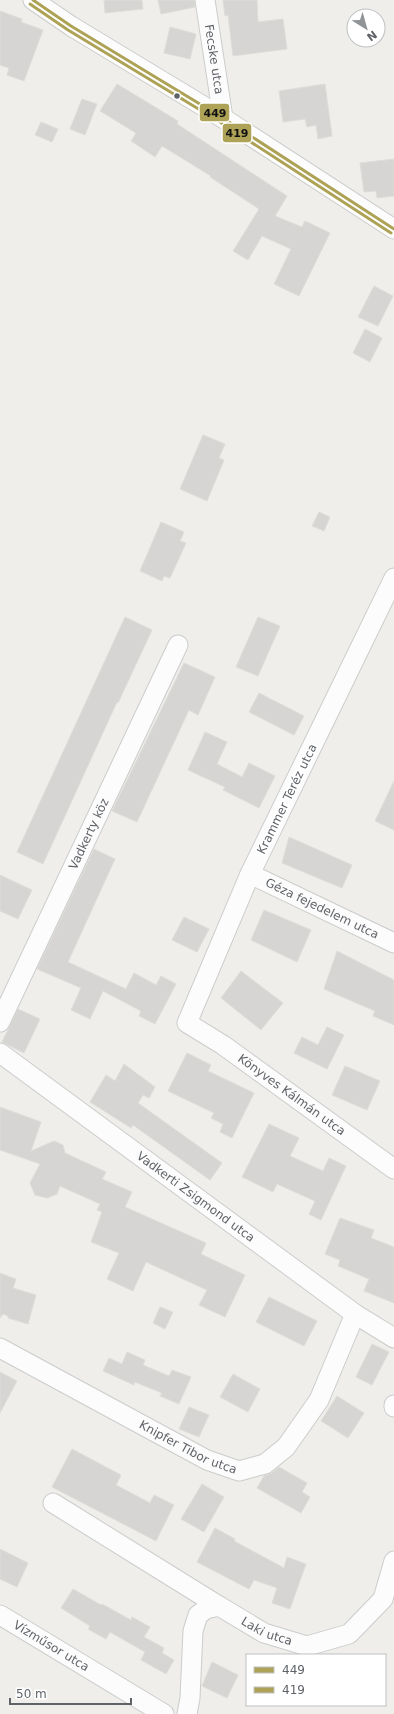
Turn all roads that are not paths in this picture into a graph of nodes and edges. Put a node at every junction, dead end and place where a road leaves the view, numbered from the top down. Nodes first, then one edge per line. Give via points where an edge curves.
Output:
1 (33, 0) edge
2 (205, 0) edge
3 (223, 118) junction
4 (394, 229) edge
5 (394, 578) edge
6 (178, 645) dead end
7 (250, 874) junction
8 (394, 943) edge
9 (0, 1022) edge
10 (187, 1023) joint
11 (0, 1053) edge
12 (394, 1169) edge
13 (355, 1314) junction
14 (394, 1338) edge
15 (0, 1348) edge
16 (52, 1503) dead end
17 (394, 1561) edge
18 (219, 1606) junction
19 (0, 1615) edge
20 (164, 1714) edge
21 (187, 1714) edge

1 - 3 street via 71,26
2 - 3 street, Fecske utca
3 - 4 street
5 - 7 street, Krammer Teréz utca
6 - 9 street, Vadkerty köz
7 - 8 street, Géza fejedelem utca
7 - 10 street, Krammer Teréz utca
10 - 12 street, Könyves Kálmán utca via 223,1045
11 - 13 street, Vadkerti Zsigmond utca
13 - 14 street, Vadkerti Zsigmond utca
13 - 15 street, Knipfer Tibor utca via 318,1400 286,1447 265,1464 239,1471 207,1460
16 - 18 street, Laki utca
17 - 18 street, Laki utca via 383,1598 349,1634 307,1646 264,1633
18 - 21 street via 206,1609 198,1615 193,1631
19 - 20 street, Vízműsor utca

